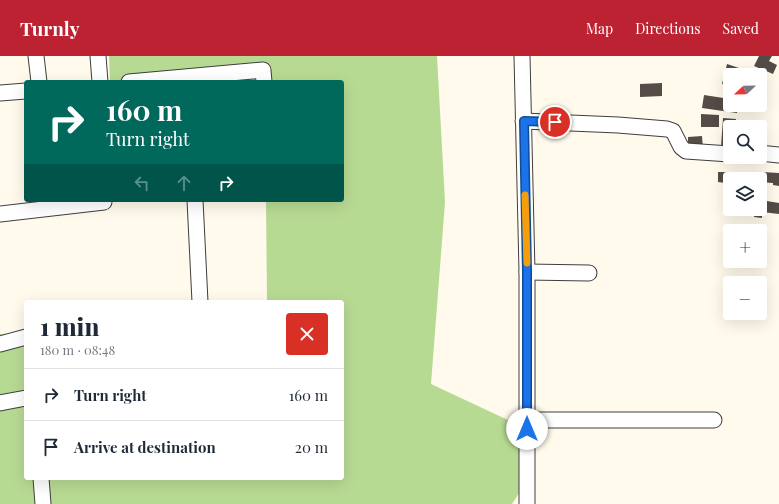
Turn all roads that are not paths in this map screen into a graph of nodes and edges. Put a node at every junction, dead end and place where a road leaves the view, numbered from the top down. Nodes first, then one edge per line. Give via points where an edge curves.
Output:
1 (36, 56) edge
2 (98, 56) edge
3 (522, 56) edge
4 (39, 80) edge
5 (100, 80) edge
6 (151, 80) edge
7 (264, 80) edge
8 (24, 91) edge
9 (0, 93) edge
10 (524, 121) junction
11 (723, 154) edge
12 (767, 154) edge
13 (779, 155) edge
14 (104, 202) dead end
15 (195, 202) edge
16 (0, 214) edge
17 (527, 272) junction
18 (589, 273) dead end
19 (200, 300) edge
20 (24, 338) edge
21 (0, 344) edge
22 (24, 398) edge
23 (0, 403) edge
24 (526, 420) junction
25 (714, 420) dead end
26 (41, 480) edge
27 (42, 504) edge
28 (527, 504) edge

1 - 4 street
2 - 5 street
3 - 10 street
6 - 7 street via 263,70
8 - 9 street
10 - 11 street via 667,129 673,131 681,147 686,151
10 - 17 street
12 - 13 street
14 - 16 street
15 - 19 street
17 - 18 street
17 - 24 street
20 - 21 street
22 - 23 street
24 - 25 street
24 - 28 street
26 - 27 street

